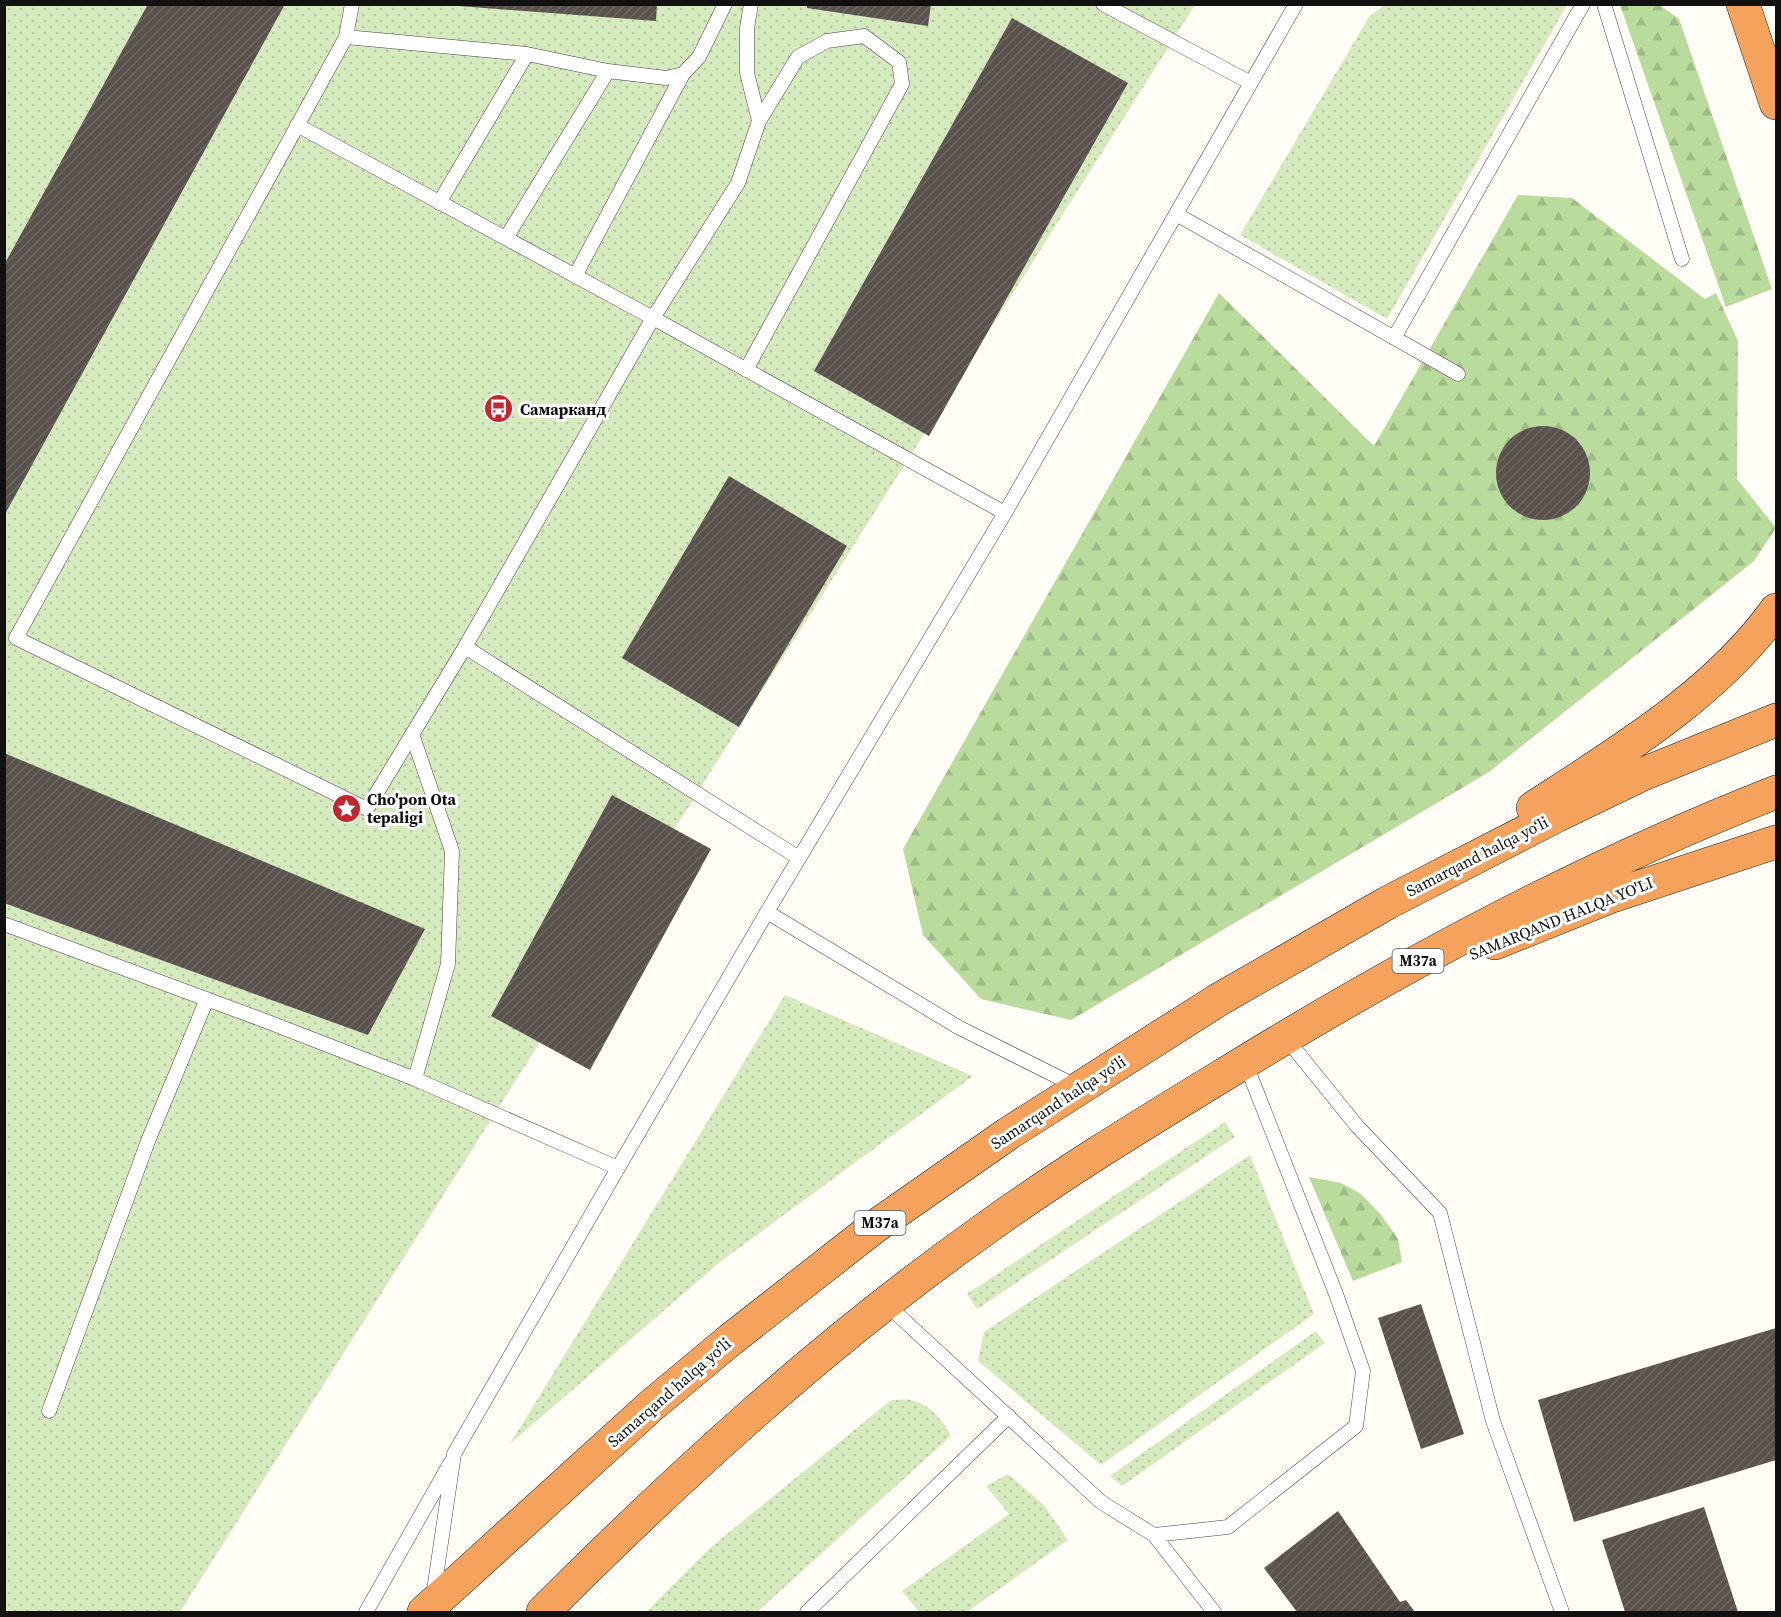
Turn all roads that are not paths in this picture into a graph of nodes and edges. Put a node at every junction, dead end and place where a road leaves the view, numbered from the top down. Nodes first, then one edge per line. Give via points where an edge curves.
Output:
1 (352, 4) edge
2 (725, 4) edge
3 (751, 4) edge
4 (1102, 4) edge
5 (1296, 4) edge
6 (1583, 4) edge
7 (1604, 4) edge
8 (1743, 4) edge
9 (346, 38) junction
10 (527, 54) junction
11 (608, 71) junction
12 (683, 74) junction
13 (1251, 83) junction
14 (1776, 103) edge
15 (759, 121) junction
16 (297, 125) junction
17 (440, 203) junction
18 (1176, 213) junction
19 (506, 238) junction
20 (1682, 259) dead end
21 (575, 276) junction
22 (653, 318) junction
23 (1394, 339) junction
24 (746, 370) junction
25 (1458, 374) dead end
26 (1005, 513) junction
27 (1776, 610) edge
28 (465, 647) junction
29 (1776, 720) edge
30 (412, 734) junction
31 (1776, 792) edge
32 (1776, 842) edge
33 (799, 858) junction
34 (1387, 903) junction
35 (767, 912) junction
36 (4, 924) edge
37 (207, 999) junction
38 (1286, 1037) junction
39 (1245, 1062) junction
40 (415, 1079) junction
41 (1078, 1087) junction
42 (618, 1168) junction
43 (885, 1303) junction
44 (49, 1411) dead end
45 (1009, 1416) junction
46 (454, 1454) junction
47 (1154, 1535) junction
48 (428, 1609) edge
49 (366, 1612) edge
50 (543, 1612) edge
51 (807, 1612) edge
52 (1214, 1612) edge
53 (1562, 1612) edge

1 - 9 lane
2 - 12 lane via 699,57
3 - 15 lane via 747,73
4 - 13 lane
5 - 13 lane
6 - 23 lane
7 - 20 lane
8 - 14 highway
9 - 10 lane
9 - 16 lane
10 - 11 lane
10 - 17 lane
11 - 12 lane via 666,78
11 - 19 lane
12 - 21 lane
13 - 18 lane
15 - 22 lane via 738,183
15 - 24 lane via 798,57 827,41 864,36 899,62 902,84
16 - 17 lane
16 - 30 lane via 16,638 367,809
17 - 19 lane
18 - 23 lane
18 - 26 lane
19 - 21 lane
21 - 22 lane
22 - 24 lane
22 - 28 lane
23 - 25 lane
24 - 26 lane
26 - 33 lane
27 - 34 highway via 1736,660 1622,750
28 - 30 lane
28 - 33 lane
29 - 34 highway, Samarqand halqa yoʻli / M37a via 1643,774
30 - 40 lane via 452,851 448,964
31 - 38 highway, M37a via 1568,884 1445,946
32 - 38 highway, SAMARQAND HALQA YO'LI / M37a via 1555,917
33 - 35 lane
34 - 41 highway, Samarqand halqa yoʻli / M37a via 1218,1000
35 - 41 lane via 958,1027
35 - 42 lane
36 - 37 lane
37 - 40 lane
37 - 44 lane via 148,1141
38 - 39 highway, M37a
38 - 53 lane via 1357,1126 1440,1213 1493,1421
39 - 43 highway, M37a via 1068,1173
39 - 47 lane via 1364,1371 1356,1426 1228,1527
40 - 42 lane
41 - 48 highway, Samarqand halqa yoʻli / M37a via 940,1180 808,1277 652,1405
42 - 46 lane
43 - 45 lane
43 - 50 highway, M37a via 775,1393
45 - 47 lane via 1101,1502
45 - 51 lane
46 - 48 lane
46 - 49 lane
47 - 52 lane

